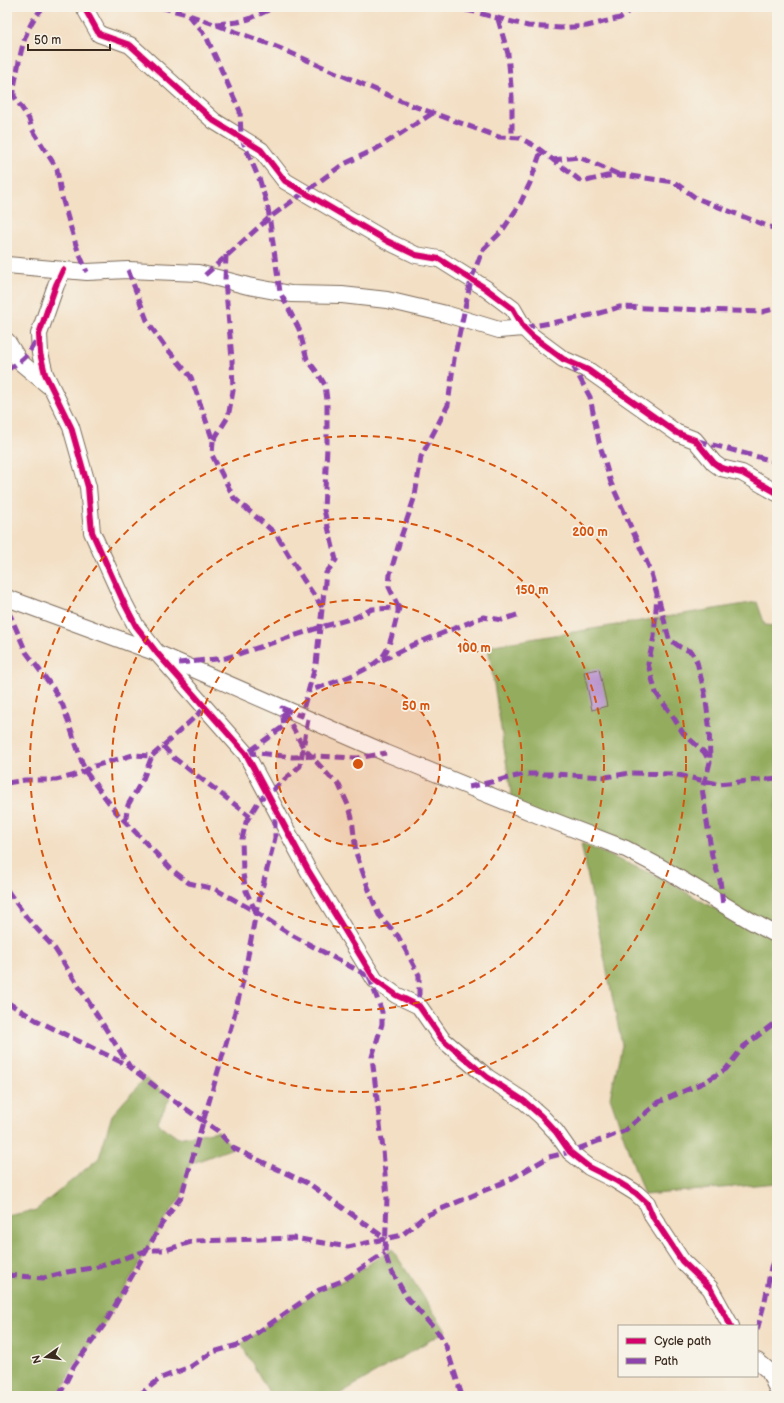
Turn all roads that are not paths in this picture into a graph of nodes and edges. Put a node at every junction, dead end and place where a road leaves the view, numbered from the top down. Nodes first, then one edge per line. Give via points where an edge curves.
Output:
1 (84, 7) edge
2 (7, 265) edge
3 (63, 270) junction
4 (524, 328) junction
5 (7, 341) edge
6 (53, 390) junction
7 (777, 493) edge
8 (7, 598) edge
9 (157, 653) junction
10 (777, 935) edge
11 (729, 1325) edge
12 (758, 1362) edge
13 (777, 1389) edge

1 - 4 street via 99,34 130,45 214,121 261,150 285,180 387,241 416,255 439,260 485,288 513,309
2 - 3 street
3 - 4 street via 198,273 291,294 342,295 387,300 499,330
3 - 6 street via 39,334 43,367
4 - 7 street via 563,358 588,370 677,433 695,440 721,468 742,473
5 - 6 street via 20,362
6 - 9 street via 72,427 88,486 92,532 136,626
8 - 9 street
9 - 10 street via 386,753 626,849
9 - 11 street via 246,754 308,870 375,980 396,995 419,1006 442,1039 487,1077 524,1101 541,1116 570,1152 589,1167 636,1193 647,1203 653,1217 682,1261 710,1288
12 - 13 street via 769,1371

